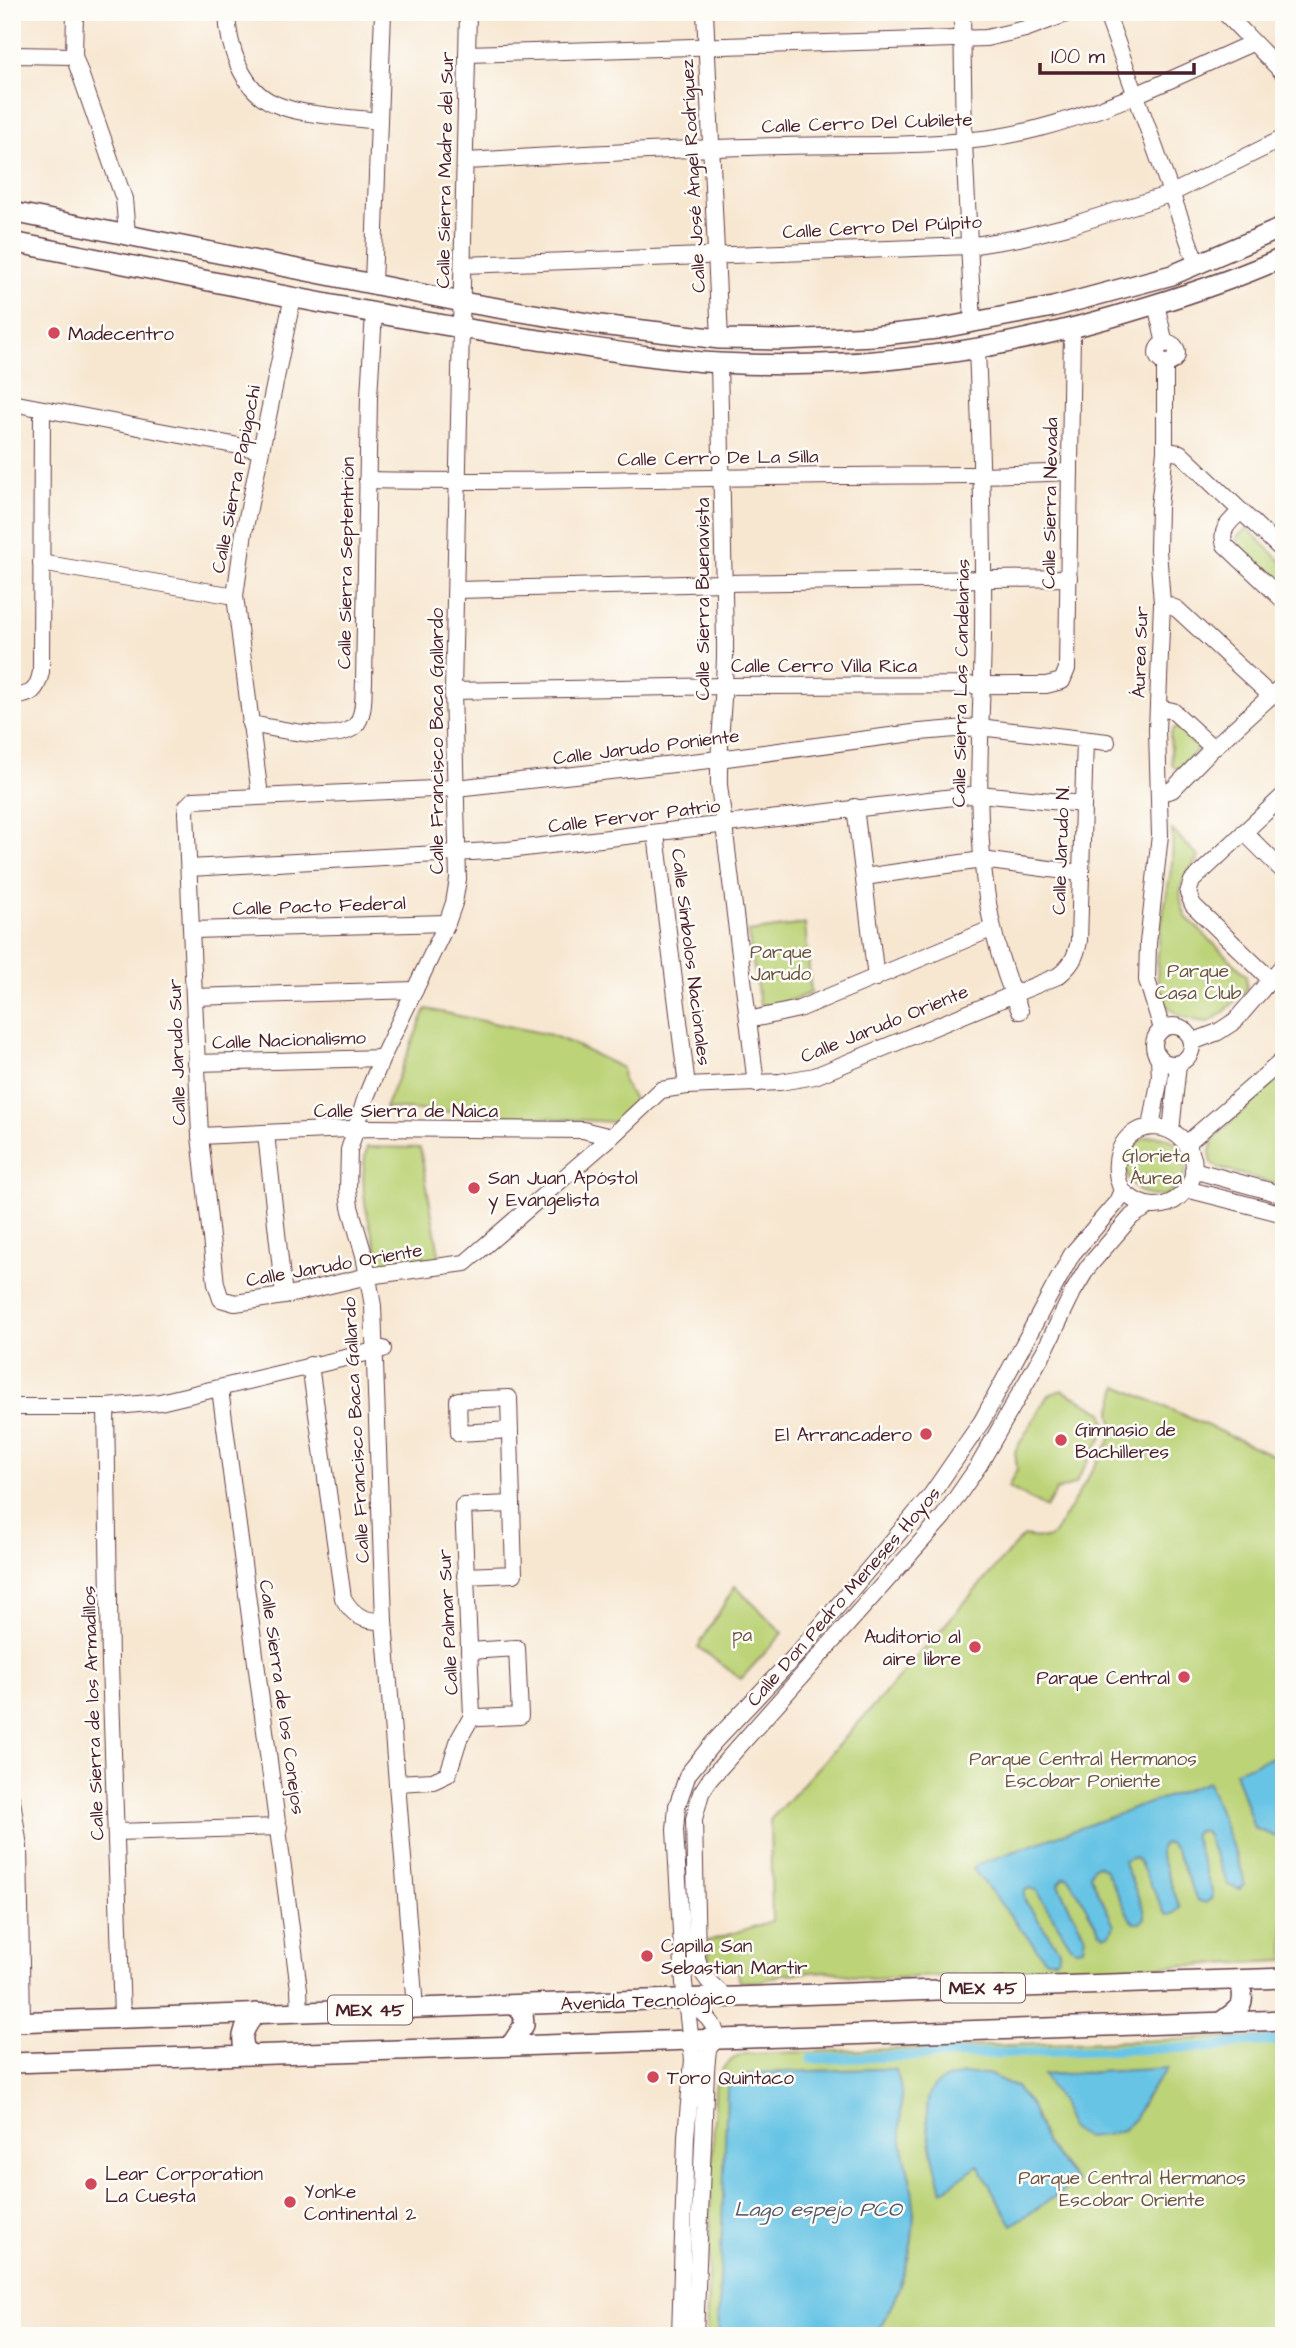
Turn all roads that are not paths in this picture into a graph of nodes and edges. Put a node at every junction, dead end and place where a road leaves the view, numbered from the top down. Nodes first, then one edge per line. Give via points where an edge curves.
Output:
1 (75, 12) edge
2 (227, 12) edge
3 (383, 12) edge
4 (468, 12) edge
5 (705, 12) edge
6 (962, 12) edge
7 (1071, 12) edge
8 (1106, 12) edge
9 (1224, 12) edge
10 (963, 39) junction
11 (1252, 43) junction
12 (707, 48) junction
13 (467, 54) junction
14 (12, 55) edge
15 (74, 56) junction
16 (1284, 74) edge
17 (1136, 95) junction
18 (378, 121) junction
19 (1284, 138) edge
20 (964, 142) junction
21 (712, 148) junction
22 (465, 161) junction
23 (1170, 194) junction
24 (12, 212) edge
25 (1284, 227) edge
26 (127, 234) junction
27 (12, 242) edge
28 (969, 246) junction
29 (716, 254) junction
30 (1284, 257) edge
31 (463, 265) junction
32 (1197, 265) junction
33 (373, 284) junction
34 (293, 296) junction
35 (462, 302) junction
36 (1156, 304) junction
37 (374, 312) junction
38 (973, 323) junction
39 (461, 328) junction
40 (1072, 330) junction
41 (720, 339) junction
42 (977, 349) junction
43 (719, 363) junction
44 (12, 403) edge
45 (42, 409) junction
46 (260, 450) junction
47 (1165, 451) junction
48 (1070, 472) junction
49 (982, 477) junction
50 (722, 478) junction
51 (367, 480) junction
52 (458, 482) junction
53 (1241, 510) junction
54 (1284, 552) edge
55 (41, 563) junction
56 (1069, 578) junction
57 (983, 580) junction
58 (724, 583) junction
59 (456, 590) junction
60 (235, 596) junction
61 (1284, 601) edge
62 (1162, 603) junction
63 (1065, 676) joint
64 (1284, 684) edge
65 (982, 685) junction
66 (726, 686) junction
67 (453, 691) junction
68 (1270, 696) junction
69 (12, 697) edge
70 (1159, 708) junction
71 (250, 724) junction
72 (979, 727) junction
73 (1085, 740) junction
74 (1107, 742) dead end
75 (1213, 748) junction
76 (719, 759) junction
77 (456, 788) junction
78 (1160, 793) junction
79 (979, 794) junction
80 (1284, 795) edge
81 (260, 796) junction
82 (189, 802) joint
83 (1082, 804) junction
84 (855, 807) junction
85 (724, 825) junction
86 (1244, 832) junction
87 (656, 834) junction
88 (459, 854) junction
89 (982, 860) junction
90 (190, 868) junction
91 (1284, 872) edge
92 (1080, 873) junction
93 (864, 877) junction
94 (447, 923) junction
95 (991, 929) junction
96 (192, 930) junction
97 (1074, 960) joint
98 (1284, 964) edge
99 (876, 978) junction
100 (1270, 979) junction
101 (415, 990) junction
102 (1013, 994) junction
103 (194, 996) junction
104 (1020, 1011) dead end
105 (748, 1020) junction
106 (1163, 1029) junction
107 (1192, 1042) junction
108 (382, 1058) junction
109 (1158, 1058) junction
110 (1284, 1059) edge
111 (197, 1063) junction
112 (1178, 1064) junction
113 (756, 1084) junction
114 (687, 1086) junction
115 (1156, 1103) junction
116 (1173, 1105) junction
117 (1151, 1127) junction
118 (355, 1129) junction
119 (1171, 1131) junction
120 (266, 1134) junction
121 (200, 1136) junction
122 (611, 1137) junction
123 (1186, 1144) junction
124 (1194, 1170) junction
125 (1186, 1189) junction
126 (1122, 1190) junction
127 (1284, 1195) edge
128 (1149, 1206) junction
129 (1284, 1214) edge
130 (368, 1276) junction
131 (284, 1296) junction
132 (221, 1299) joint
133 (379, 1350) junction
134 (310, 1365) junction
135 (220, 1389) junction
136 (12, 1407) edge
137 (106, 1407) junction
138 (510, 1430) junction
139 (511, 1504) junction
140 (876, 1560) junction
141 (891, 1575) junction
142 (465, 1576) junction
143 (384, 1621) junction
144 (469, 1651) junction
145 (472, 1716) junction
146 (397, 1779) junction
147 (12, 1800) edge
148 (279, 1827) junction
149 (116, 1832) junction
150 (16, 1847) edge
151 (16, 1940) edge
152 (1284, 1978) edge
153 (1238, 1979) junction
154 (727, 1998) junction
155 (686, 1999) junction
156 (514, 2005) junction
157 (415, 2008) junction
158 (300, 2012) junction
159 (256, 2013) junction
160 (122, 2017) junction
161 (1284, 2020) edge
162 (17, 2021) edge
163 (1222, 2021) junction
164 (717, 2038) junction
165 (690, 2039) junction
166 (511, 2045) junction
167 (248, 2054) junction
168 (12, 2063) edge
169 (691, 2224) junction
170 (680, 2336) edge
171 (695, 2336) edge

1 - 15 street
2 - 18 street via 236,62 264,97 291,109
3 - 18 street
4 - 13 street, Calle Sierra Madre del Sur
5 - 12 street, Calle José Ángel Rodríguez
6 - 10 street
7 - 10 street via 1002,35
8 - 17 street
9 - 11 street
10 - 12 street
10 - 20 street
11 - 16 street
11 - 17 street, Calle Cerro Del Cubilete
12 - 13 street
12 - 21 street, Calle José Ángel Rodríguez
13 - 22 street, Calle Sierra Madre del Sur
14 - 15 street
15 - 26 street via 124,199
17 - 20 street, Calle Cerro Del Cubilete via 1034,130
17 - 23 street
18 - 33 street
19 - 23 street, Calle Cerro Del Púlpito
20 - 21 street, Calle Cerro Del Cubilete
20 - 28 street
21 - 22 street, Calle Cerro Del Cubilete
21 - 29 street, Calle José Ángel Rodríguez
22 - 31 street, Calle Sierra Madre del Sur
23 - 28 street, Calle Cerro Del Púlpito via 1019,239
23 - 32 street
24 - 26 main road
25 - 32 main road
26 - 33 main road
27 - 34 main road
28 - 29 street, Calle Cerro Del Púlpito
28 - 38 street
29 - 31 street, Calle Cerro Del Púlpito
29 - 41 street, Calle José Ángel Rodríguez
30 - 36 main road
31 - 35 street, Calle Sierra Madre del Sur
32 - 38 main road via 1052,307
33 - 35 main road
34 - 37 main road
34 - 46 street, Calle Sierra Papigochi
35 - 39 street, Calle Sierra Madre del Sur
35 - 41 main road
36 - 40 main road
36 - 47 street, Áurea Sur via 1165,344 1157,353 1165,363
37 - 39 main road
37 - 51 street, Calle Sierra Septentrión
38 - 41 main road via 874,336
39 - 43 main road
39 - 52 street, Calle Francisco Baca Gallardo
40 - 42 main road
40 - 48 street, Calle Sierra Nevada
42 - 43 main road via 870,363
42 - 49 street, Calle Sierra Las Candelarias
43 - 50 street, Calle Sierra Buenavista
44 - 45 street
45 - 46 street
45 - 55 street
46 - 60 street, Calle Sierra Papigochi
47 - 53 street via 1180,453
47 - 62 street, Áurea Sur via 1158,539
48 - 49 street, Calle Cerro De La Silla
48 - 56 street, Calle Sierra Nevada
49 - 50 street, Calle Cerro De La Silla
49 - 57 street, Calle Sierra Las Candelarias
50 - 52 street, Calle Cerro De La Silla
50 - 58 street, Calle Sierra Buenavista
51 - 52 street, Calle Cerro De La Silla
51 - 71 street, Calle Sierra Septentrión via 360,716 343,732 310,734
52 - 59 street, Calle Francisco Baca Gallardo
53 - 54 street
53 - 61 street via 1223,529 1225,545
55 - 60 street
55 - 69 street via 41,672 38,684 26,695
56 - 57 street
56 - 63 street, Calle Sierra Nevada
57 - 58 street
57 - 65 street, Calle Sierra Las Candelarias
58 - 59 street
58 - 66 street, Calle Sierra Buenavista
59 - 67 street, Calle Francisco Baca Gallardo
60 - 71 street, Calle Sierra Papigochi
62 - 68 street via 1177,609
62 - 70 street, Áurea Sur
63 - 65 street, Calle Cerro Villa Rica via 1055,685
64 - 68 street
65 - 66 street, Calle Cerro Villa Rica
65 - 72 street, Calle Sierra Las Candelarias
66 - 67 street, Calle Cerro Villa Rica
66 - 76 street, Calle Sierra Buenavista
67 - 77 street, Calle Francisco Baca Gallardo
68 - 75 street
70 - 75 street via 1173,711
70 - 78 street, Áurea Sur
71 - 81 street, Calle Sierra Papigochi
72 - 73 street, Calle Jarudo Poniente
72 - 76 street, Calle Jarudo Poniente
72 - 79 street, Calle Sierra Las Candelarias
73 - 74 street, Calle Jarudo Poniente
73 - 83 street, Calle Jarudo N.
75 - 78 street via 1172,790
76 - 77 street, Calle Jarudo Poniente
76 - 85 street, Calle Sierra Buenavista
77 - 81 street, Calle Jarudo Poniente
77 - 88 street, Calle Francisco Baca Gallardo
78 - 106 street, Áurea Sur via 1147,980
79 - 83 street, Calle Fervor Patrio
79 - 84 street, Calle Fervor Patrio
79 - 89 street, Calle Sierra Las Candelarias
80 - 86 street
81 - 82 street, Calle Jarudo Poniente
82 - 90 street, Calle Jarudo Sur
83 - 92 street, Calle Jarudo N.
84 - 85 street, Calle Fervor Patrio
84 - 93 street
85 - 87 street, Calle Fervor Patrio
85 - 105 street, Calle Sierra Buenavista
86 - 91 street
86 - 100 street via 1192,881 1188,893 1193,905
87 - 88 street, Calle Fervor Patrio
87 - 114 street, Calle Símbolos Nacionales
88 - 90 street, Calle Fervor Patrio
88 - 94 street, Calle Francisco Baca Gallardo
89 - 92 street
89 - 93 street
89 - 95 street, Calle Sierra Las Candelarias
90 - 96 street, Calle Jarudo Sur
92 - 97 street, Calle Jarudo N. via 1079,941
93 - 99 street
94 - 96 street, Calle Pacto Federal
94 - 101 street, Calle Francisco Baca Gallardo
95 - 99 street
95 - 102 street, Calle Sierra Las Candelarias
96 - 103 street, Calle Jarudo Sur
97 - 102 street, Calle Jarudo Oriente via 1058,975
98 - 100 street
99 - 105 street via 799,1009
100 - 107 street via 1235,1021
101 - 103 street
101 - 108 street, Calle Francisco Baca Gallardo
102 - 104 street, Calle Sierra Las Candelarias
102 - 113 street, Calle Jarudo Oriente via 815,1076
103 - 111 street, Calle Jarudo Sur
105 - 113 street, Calle Sierra Buenavista
106 - 107 street via 1181,1028
106 - 109 street via 1154,1043
107 - 112 street via 1189,1056
108 - 111 street, Calle Nacionalismo
108 - 118 street, Calle Francisco Baca Gallardo
109 - 112 street
109 - 115 street
110 - 123 street
111 - 121 street, Calle Jarudo Sur
112 - 116 street
113 - 114 street, Calle Jarudo Oriente
114 - 122 street, Calle Jarudo Oriente via 661,1090
115 - 116 street
115 - 117 street
116 - 119 street
117 - 119 street
117 - 126 street via 1121,1145 1115,1167
118 - 120 street, Calle Sierra de Naica
118 - 122 street, Calle Sierra de Naica via 583,1130
118 - 130 street, Calle Francisco Baca Gallardo via 349,1150 348,1189
119 - 123 street
120 - 121 street, Calle Sierra de Naica
120 - 131 street
121 - 132 street, Calle Jarudo Sur
122 - 130 street, Calle Jarudo Oriente via 464,1263
123 - 124 street
124 - 125 street
124 - 127 street
125 - 128 street, Calle Don Pedro Meneses Hoyos via 1170,1203
125 - 129 street
126 - 128 street
126 - 140 street, Calle Don Pedro Meneses Hoyos via 1062,1271 982,1421 931,1495
128 - 141 street, Calle Don Pedro Meneses Hoyos via 1132,1216 1088,1267 964,1489
130 - 131 street, Calle Jarudo Oriente
130 - 133 street, Calle Francisco Baca Gallardo
131 - 132 street, Calle Jarudo Oriente via 235,1303
133 - 134 street
133 - 143 street, Calle Francisco Baca Gallardo
134 - 135 street
134 - 143 street via 343,1598 368,1622
135 - 137 street
135 - 148 street, Calle Sierra de los Conejos
136 - 137 street
137 - 149 street, Calle Sierra de los Armadillos
138 - 138 street via 459,1433 458,1400 509,1398
138 - 139 street
139 - 142 street, Calle Palmar Sur via 463,1506
139 - 142 street via 514,1574
140 - 141 street
140 - 155 street, Calle Don Pedro Meneses Hoyos via 798,1653 713,1743 681,1790 675,1830
141 - 154 street, Calle Don Pedro Meneses Hoyos via 701,1793 693,1831 697,1958 712,1987
142 - 144 street, Calle Palmar Sur
143 - 146 street, Calle Francisco Baca Gallardo
144 - 145 street, Calle Palmar Sur
144 - 145 street via 517,1648 520,1716
145 - 146 street, Calle Palmar Sur via 443,1777 433,1781
146 - 157 street, Calle Francisco Baca Gallardo
147 - 150 street
148 - 149 street
148 - 158 street, Calle Sierra de los Conejos
149 - 160 street, Calle Sierra de los Armadillos
150 - 151 street
151 - 162 street
152 - 153 main road, Avenida Tecnológico / MEX 45
153 - 154 main road, Avenida Tecnológico / MEX 45
153 - 163 main road via 1244,1998 1241,2006
154 - 155 main road, Avenida Tecnológico / MEX 45
155 - 156 main road, Avenida Tecnológico / MEX 45
155 - 164 street via 712,2023
155 - 165 street, Calle Don Pedro Meneses Hoyos
156 - 157 main road, Avenida Tecnológico / MEX 45
156 - 166 main road via 523,2013 524,2025
157 - 158 main road, Avenida Tecnológico / MEX 45
158 - 159 main road, Avenida Tecnológico / MEX 45
159 - 160 main road, Avenida Tecnológico / MEX 45
159 - 167 main road via 244,2029 243,2045
160 - 162 main road, Avenida Tecnológico / MEX 45
161 - 163 main road, Avenida Tecnológico / MEX 45
163 - 164 main road, Avenida Tecnológico / MEX 45
164 - 165 main road, Avenida Tecnológico / MEX 45
164 - 169 street, Calle Don Pedro Meneses Hoyos via 708,2049
165 - 166 main road, Avenida Tecnológico / MEX 45
165 - 169 street, Calle Don Pedro Meneses Hoyos via 693,2060 687,2136
166 - 167 main road, Avenida Tecnológico / MEX 45
167 - 168 main road, Avenida Tecnológico / MEX 45
169 - 170 street, Calle Don Pedro Meneses Hoyos
169 - 171 street, Calle Don Pedro Meneses Hoyos

